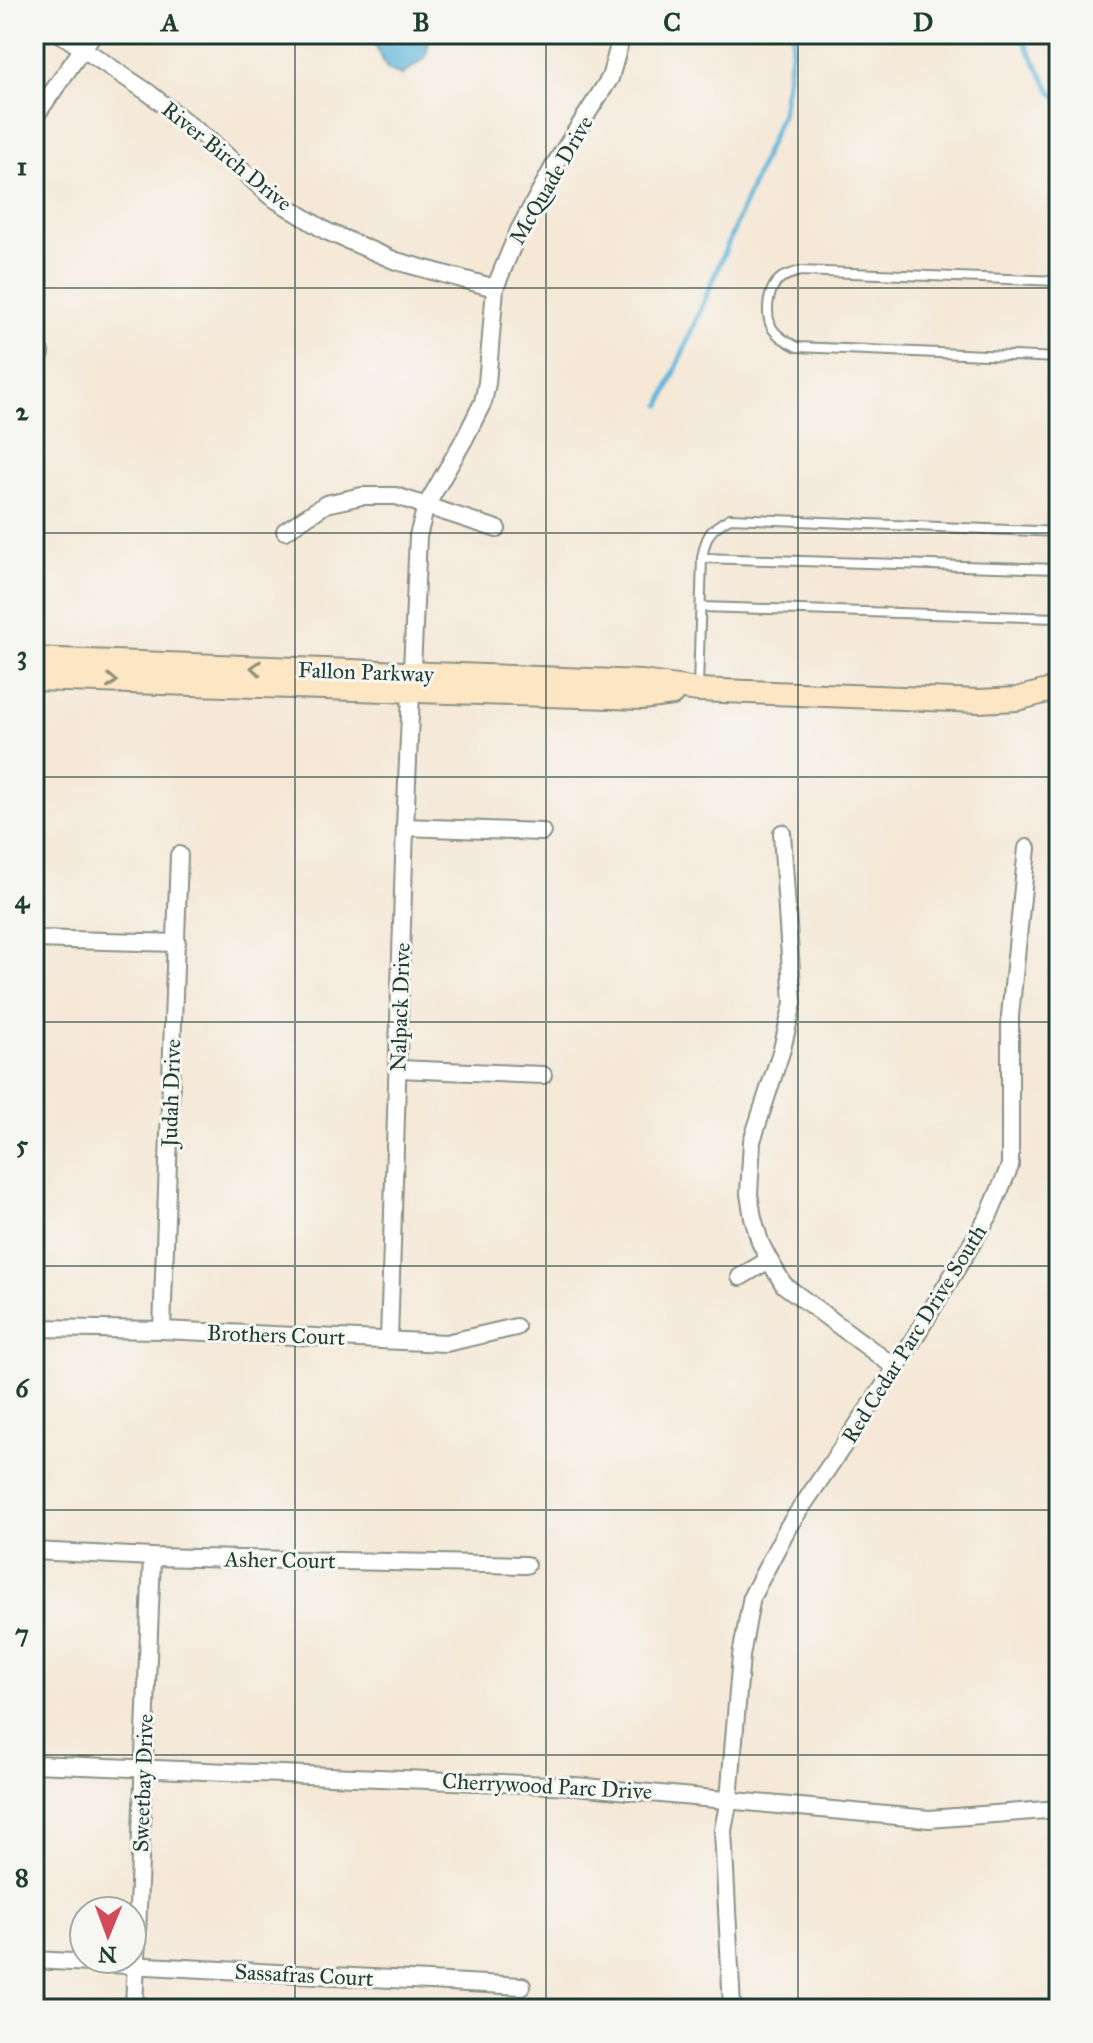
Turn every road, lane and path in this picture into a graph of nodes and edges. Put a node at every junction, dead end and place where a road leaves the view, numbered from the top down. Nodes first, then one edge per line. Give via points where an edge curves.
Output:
1 (61, 34) edge
2 (93, 34) edge
3 (620, 34) edge
4 (82, 48) junction
5 (34, 118) edge
6 (1059, 281) edge
7 (495, 288) junction
8 (1059, 358) edge
9 (426, 506) junction
10 (497, 529) dead end
11 (285, 531) dead end
12 (1059, 532) edge
13 (702, 558) junction
14 (1059, 569) edge
15 (701, 607) junction
16 (1059, 618) edge
17 (34, 659) edge
18 (34, 679) edge
19 (412, 682) junction
20 (1059, 688) edge
21 (698, 690) junction
22 (405, 827) junction
23 (542, 832) dead end
24 (782, 833) dead end
25 (1027, 848) dead end
26 (179, 855) dead end
27 (34, 939) edge
28 (177, 943) junction
29 (398, 1069) junction
30 (543, 1075) dead end
31 (769, 1260) junction
32 (740, 1277) dead end
33 (516, 1327) dead end
34 (34, 1328) edge
35 (162, 1330) junction
36 (389, 1340) junction
37 (896, 1368) junction
38 (34, 1551) edge
39 (152, 1557) junction
40 (526, 1565) dead end
41 (34, 1764) edge
42 (144, 1768) junction
43 (729, 1799) junction
44 (1059, 1809) edge
45 (138, 1895) edge
46 (34, 1960) edge
47 (68, 1962) edge
48 (148, 1966) edge
49 (135, 1975) edge
50 (522, 1986) dead end
51 (134, 2009) edge
52 (732, 2009) edge

1 - 4 street, River Birch Drive
2 - 4 street
3 - 7 street, McQuade Drive via 610,78 555,164
4 - 5 street
4 - 7 street, River Birch Drive via 171,110 270,196 326,231 396,261
6 - 8 lane via 800,271 780,278 770,291 768,309 771,327 797,347
7 - 9 street, McQuade Drive via 483,402
9 - 10 street
9 - 11 street via 396,496 362,496 326,504
9 - 19 street, McQuade Drive via 418,536
12 - 13 lane via 730,518 714,527
13 - 14 lane
13 - 15 lane
15 - 16 lane
15 - 21 lane
19 -> 17 street, Fallon Parkway
18 -> 19 street, Fallon Parkway
19 - 21 street, Fallon Parkway via 642,698
19 - 22 street, Nalpack Drive
20 - 21 street, Fallon Parkway via 1017,699 979,701
22 - 23 street
22 - 29 street, Nalpack Drive
24 - 31 street via 793,1003 752,1141 749,1194
25 - 37 street, Red Cedar Parc Drive South via 1010,1016 1010,1166 988,1217
26 - 28 street, Judah Drive
27 - 28 street
28 - 35 street, Judah Drive
29 - 30 street
29 - 36 street, Nalpack Drive
31 - 32 street
31 - 37 street via 784,1285
33 - 36 street, Brothers Court via 446,1343
34 - 35 street, Brothers Court
35 - 36 street, Brothers Court
37 - 43 street, Red Cedar Parc Drive South via 788,1527 752,1596 741,1656
38 - 39 street, Asher Court
39 - 40 street, Asher Court
39 - 42 street, Sweetbay Drive
41 - 42 street, Cherrywood Parc Drive
42 - 43 street, Cherrywood Parc Drive via 575,1786
42 - 45 street, Sweetbay Drive
43 - 44 street, Cherrywood Parc Drive via 929,1819
43 - 52 street, Red Cedar Parc Drive South via 723,1830
46 - 47 street, Sassafras Court
48 - 50 street, Sassafras Court
49 - 51 street, Sweetbay Drive

